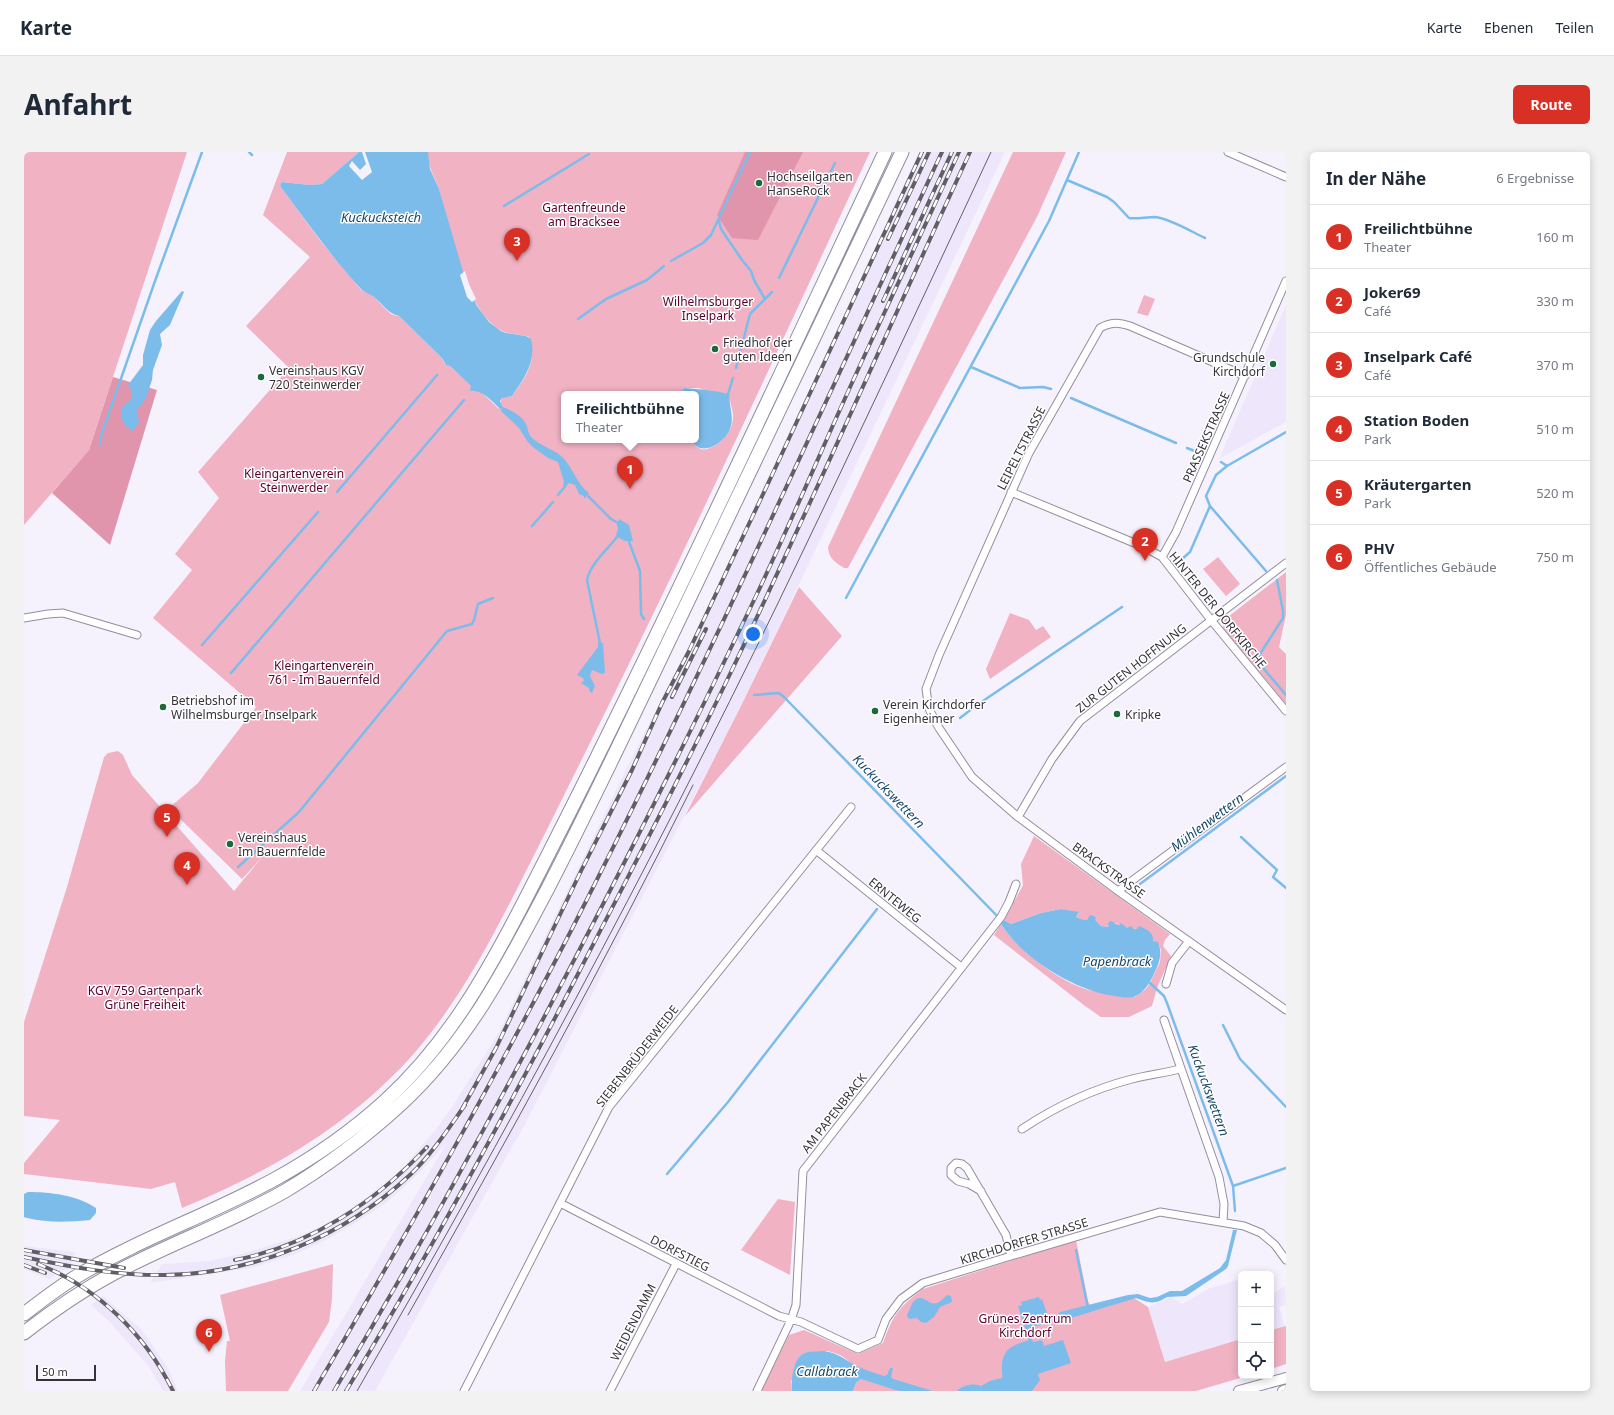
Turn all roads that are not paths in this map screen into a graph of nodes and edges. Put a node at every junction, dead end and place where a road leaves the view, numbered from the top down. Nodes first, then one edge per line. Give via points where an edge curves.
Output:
1 (885, 152) edge
2 (902, 152) edge
3 (1228, 152) edge
4 (1286, 177) edge
5 (1286, 280) edge
6 (1245, 376) junction
7 (1011, 492) junction
8 (1162, 556) junction
9 (1286, 563) edge
10 (24, 618) edge
11 (1211, 620) junction
12 (137, 635) dead end
13 (1286, 711) edge
14 (940, 728) joint
15 (1286, 767) edge
16 (851, 807) dead end
17 (1018, 817) junction
18 (816, 850) junction
19 (1016, 884) dead end
20 (1118, 891) junction
21 (1189, 941) junction
22 (961, 968) junction
23 (1166, 984) dead end
24 (1286, 1010) edge
25 (1164, 1020) dead end
26 (1180, 1069) junction
27 (1022, 1129) dead end
28 (981, 1192) junction
29 (560, 1203) junction
30 (1223, 1222) junction
31 (1011, 1256) junction
32 (1286, 1260) edge
33 (676, 1264) junction
34 (24, 1314) edge
35 (791, 1320) junction
36 (24, 1333) edge
37 (1286, 1378) edge
38 (464, 1391) edge
39 (610, 1391) edge
40 (757, 1391) edge
41 (1240, 1391) edge

1 - 34 highway via 713,517 559,834 494,959 472,996 447,1030 414,1071 386,1100 317,1154 275,1179 78,1275
2 - 36 highway via 561,864 512,958 476,1017 431,1074 382,1121 313,1174 252,1208 150,1255 91,1286
3 - 4 street
5 - 6 street, PRASSEKSTRASSE
6 - 7 street, LEIPELTSTRASSE via 1130,326 1119,322 1108,323 1100,328 1095,336 1029,453
6 - 8 street, PRASSEKSTRASSE via 1174,538
7 - 8 street, HINTER DER DORFKIRCHE
7 - 14 street, LEIPELTSTRASSE via 926,689 929,709
8 - 11 street, HINTER DER DORFKIRCHE
9 - 11 street, ZUR GUTEN HOFFNUNG
10 - 12 street via 63,613
11 - 13 street, HINTER DER DORFKIRCHE
11 - 17 street, ZUR GUTEN HOFFNUNG via 1080,721 1052,759
14 - 17 street, BRACKSTRASSE via 972,777
15 - 20 street
16 - 18 street, SIEBENBRÜDERWEIDE
17 - 20 street, BRACKSTRASSE
18 - 22 street, ERNTEWEG
18 - 29 street, SIEBENBRÜDERWEIDE via 609,1107
19 - 22 street, AM PAPENBRACK via 1010,902 1000,919
20 - 21 street, BRACKSTRASSE
21 - 23 street via 1172,963
21 - 24 street, BRACKSTRASSE
22 - 35 street, AM PAPENBRACK via 803,1171 796,1305
25 - 26 street
26 - 27 street via 1131,1079 1084,1095 1043,1115
26 - 30 street via 1222,1185
28 - 28 street via 968,1168 956,1163 951,1168 951,1175 958,1181 969,1184
28 - 31 street via 1006,1235
29 - 33 street, DORFSTIEG
29 - 38 street, SIEBENBRÜDERWEIDE
30 - 31 street, KIRCHDORFER STRASSE via 1160,1212
30 - 32 street, KIRCHDORFER STRASSE via 1262,1233
31 - 35 street, KIRCHDORFER STRASSE via 923,1284 901,1299 886,1319 878,1340 858,1349 801,1322
33 - 35 street, DORFSTIEG
33 - 39 street, WEIDENDAMM
35 - 40 street, AM PAPENBRACK
37 - 41 main road

